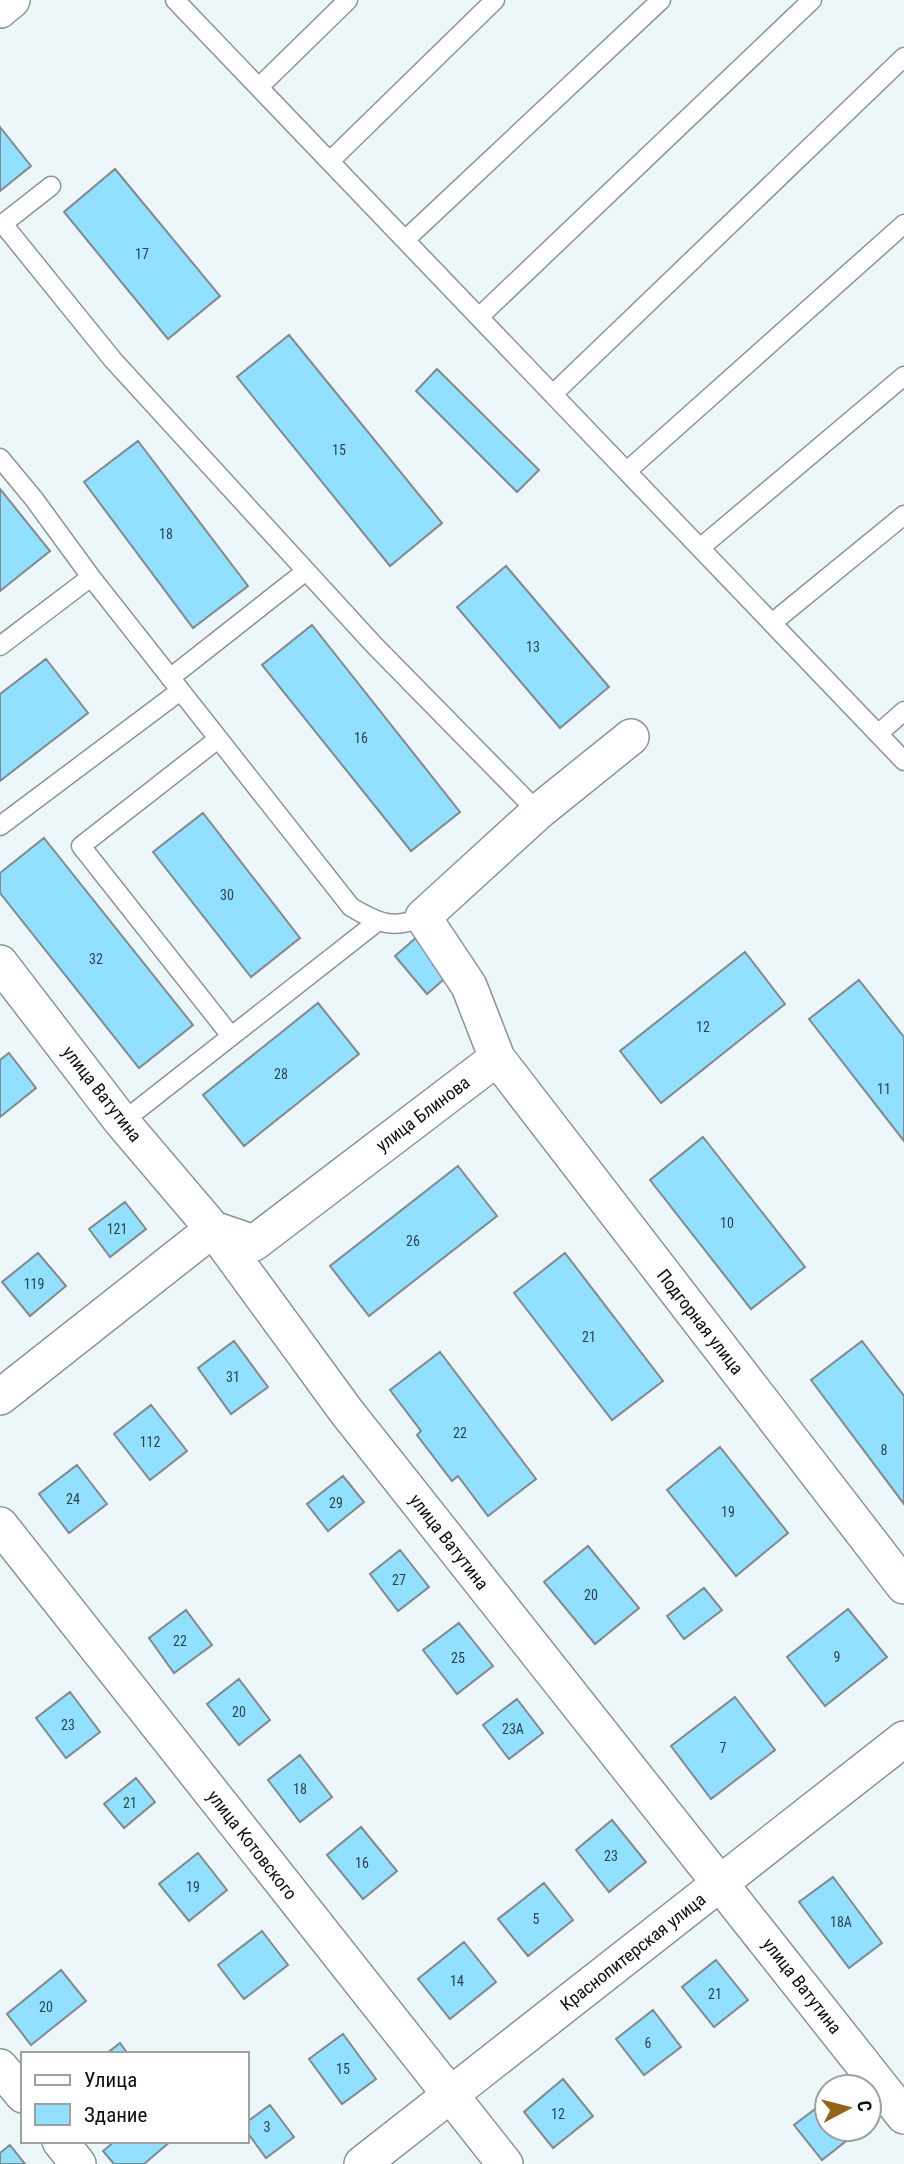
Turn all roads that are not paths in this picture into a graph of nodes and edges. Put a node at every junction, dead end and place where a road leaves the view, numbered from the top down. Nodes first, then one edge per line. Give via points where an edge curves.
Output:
1 (12, 0) edge
2 (175, 0) edge
3 (348, 0) edge
4 (495, 0) edge
5 (661, 0) edge
6 (812, 0) edge
7 (0, 10) edge
8 (904, 57) edge
9 (259, 87) junction
10 (330, 161) junction
11 (51, 186) dead end
12 (904, 224) edge
13 (1, 225) edge
14 (405, 240) junction
15 (479, 317) junction
16 (904, 376) edge
17 (552, 394) junction
18 (0, 458) edge
19 (626, 471) junction
20 (904, 515) edge
21 (700, 548) junction
22 (306, 571) junction
23 (91, 577) junction
24 (772, 623) junction
25 (0, 646) edge
26 (175, 684) junction
27 (904, 711) edge
28 (878, 734) junction
29 (631, 737) dead end
30 (218, 739) junction
31 (904, 761) edge
32 (538, 812) junction
33 (0, 826) edge
34 (423, 917) junction
35 (377, 922) junction
36 (0, 964) edge
37 (231, 1036) junction
38 (496, 1058) junction
39 (122, 1122) junction
40 (213, 1229) junction
41 (0, 1397) edge
42 (0, 1525) edge
43 (904, 1587) edge
44 (904, 1739) edge
45 (721, 1883) junction
46 (0, 2067) edge
47 (21, 2093) edge
48 (450, 2096) junction
49 (904, 2116) edge
50 (62, 2143) edge
51 (78, 2164) edge
52 (362, 2164) edge
53 (505, 2164) edge

1 - 7 street
2 - 9 lane
3 - 9 lane
4 - 10 lane
5 - 14 lane
6 - 15 lane
8 - 17 lane
9 - 10 lane
10 - 14 lane
11 - 13 lane
12 - 19 lane
13 - 22 lane via 113,360
14 - 15 lane
15 - 17 lane
16 - 21 lane
17 - 19 lane
18 - 23 lane
19 - 21 lane
20 - 24 lane
21 - 24 lane
22 - 26 lane
22 - 32 lane
23 - 25 lane
23 - 26 lane
24 - 28 lane
26 - 30 lane
26 - 33 lane
27 - 28 lane
28 - 31 lane
29 - 32 street
30 - 35 lane via 351,907
30 - 37 lane via 81,846
32 - 34 street
34 - 35 lane via 406,924
34 - 38 street via 469,986
35 - 37 lane
36 - 39 street, улица Ватутина
37 - 39 lane
38 - 40 street, улица Блинова via 254,1243
38 - 43 street, Подгорная улица
39 - 40 street, улица Ватутина
40 - 41 street
40 - 45 street, улица Ватутина via 346,1411
42 - 48 street, улица Котовского
44 - 45 street, Краснопитерская улица
45 - 48 street, Краснопитерская улица
45 - 49 street, улица Ватутина
46 - 47 street
48 - 52 street, Краснопитерская улица
48 - 53 street, улица Котовского
50 - 51 street

